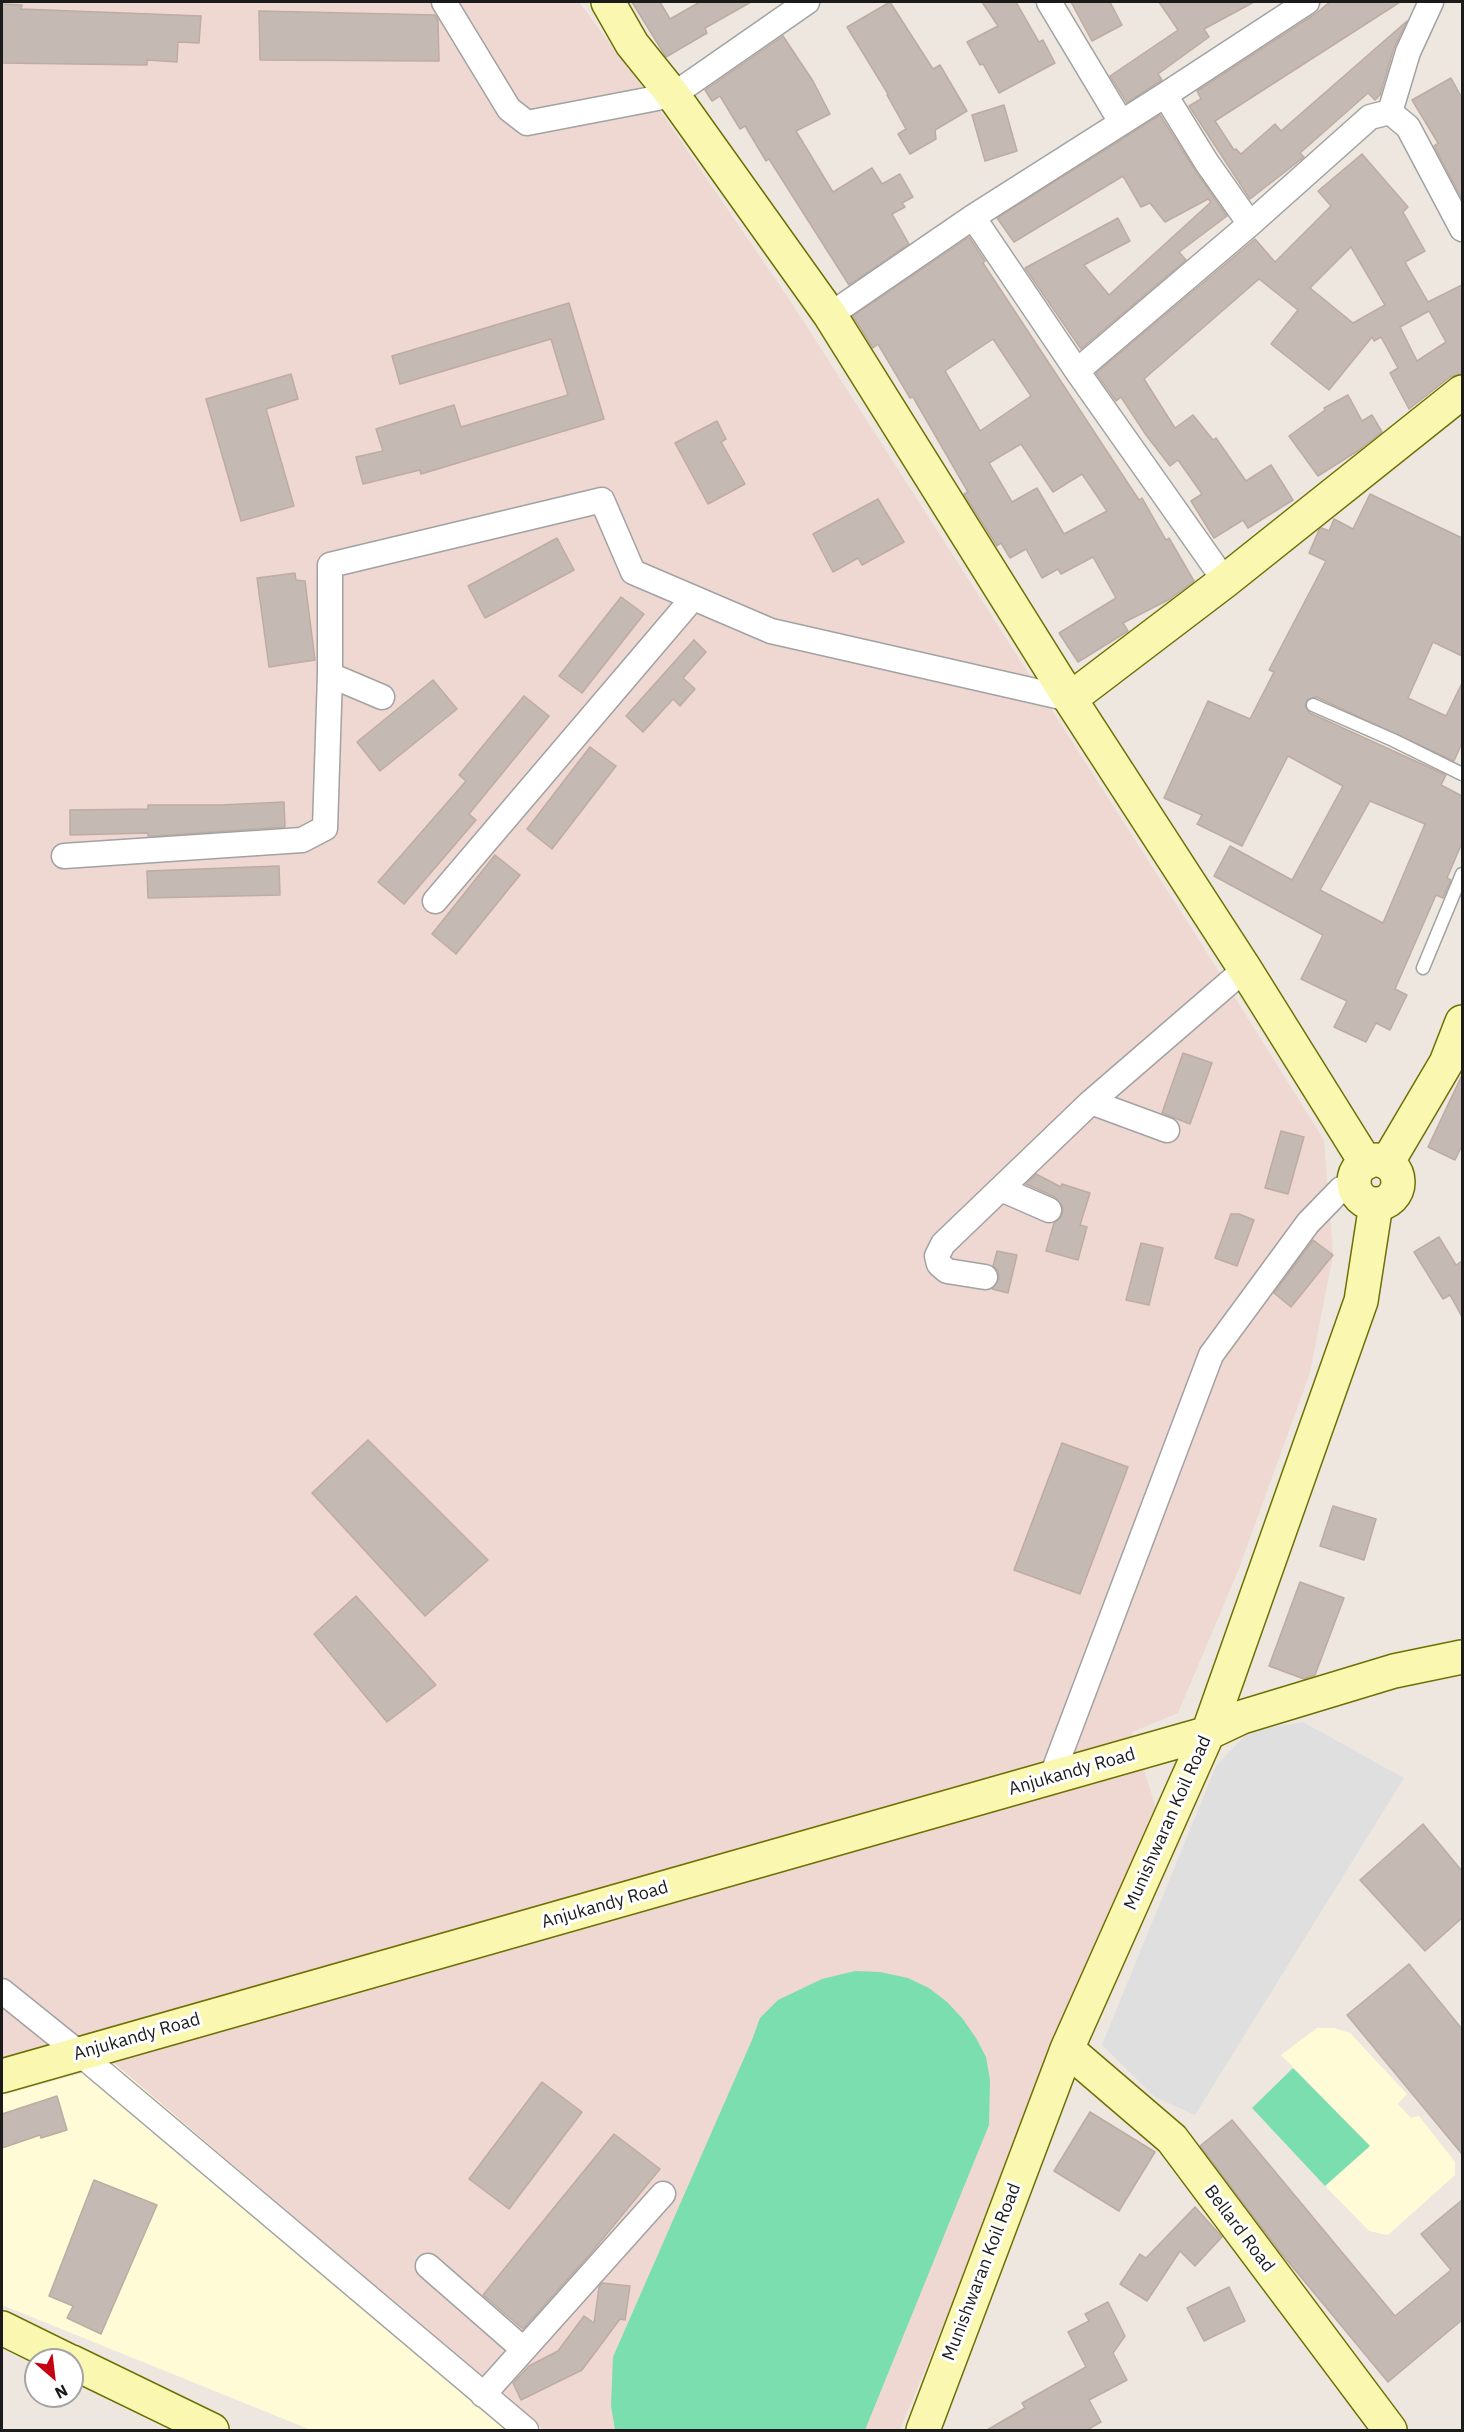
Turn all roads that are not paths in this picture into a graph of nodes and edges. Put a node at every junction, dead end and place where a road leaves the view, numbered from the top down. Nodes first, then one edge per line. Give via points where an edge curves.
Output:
1 (444, 2) edge
2 (608, 2) edge
3 (807, 2) edge
4 (1049, 2) edge
5 (1307, 2) edge
6 (1431, 2) edge
7 (673, 95) junction
8 (1165, 95) junction
9 (1390, 112) junction
10 (1121, 122) junction
11 (973, 217) junction
12 (1250, 224) junction
13 (1462, 229) edge
14 (830, 315) junction
15 (1077, 371) junction
16 (1462, 392) edge
17 (1225, 581) junction
18 (693, 598) junction
19 (330, 675) junction
20 (382, 697) dead end
21 (1070, 699) junction
22 (1313, 705) dead end
23 (1462, 774) edge
24 (64, 856) dead end
25 (1462, 874) edge
26 (435, 901) dead end
27 (1423, 968) dead end
28 (1245, 969) junction
29 (1462, 1022) edge
30 (1454, 1069) edge
31 (1091, 1102) junction
32 (1167, 1130) dead end
33 (1371, 1179) junction
34 (1001, 1189) junction
35 (1049, 1210) dead end
36 (985, 1277) dead end
37 (1462, 1657) edge
38 (1208, 1733) junction
39 (1051, 1778) junction
40 (2, 1992) edge
41 (1067, 2049) junction
42 (79, 2053) junction
43 (2, 2076) edge
44 (663, 2194) dead end
45 (428, 2266) dead end
46 (2, 2328) edge
47 (43, 2348) edge
48 (524, 2349) junction
49 (84, 2368) edge
50 (483, 2395) junction
51 (212, 2430) edge
52 (526, 2430) edge
53 (923, 2430) edge
54 (1390, 2430) edge

1 - 7 street via 509,109 527,123
2 - 7 street via 632,44
3 - 7 street
4 - 10 street
5 - 8 street
6 - 9 street via 1408,52
7 - 14 street
8 - 10 street
8 - 12 street
9 - 12 street via 1370,117
9 - 13 street via 1408,127
10 - 11 street
11 - 14 street
11 - 15 street
12 - 15 street
14 - 21 street
15 - 17 street
16 - 17 street
17 - 21 street
18 - 19 street via 633,572 602,500 330,566
18 - 21 street via 771,631
18 - 26 street
19 - 20 street
19 - 24 street via 325,828 302,840
21 - 28 street
22 - 23 lane
25 - 27 lane
28 - 31 street
28 - 33 street
29 - 30 street, Munishwaran Koil Road
30 - 33 street, Munishwaran Koil Road
31 - 32 street
31 - 34 street
33 - 38 street, Munishwaran Koil Road via 1361,1301
33 - 39 street via 1341,1189 1308,1223 1211,1355
34 - 35 street
34 - 36 street via 943,1244 937,1256 947,1271
37 - 38 street, Anjukandy Road via 1394,1671 1280,1705
38 - 39 street, Anjukandy Road
38 - 41 street, Munishwaran Koil Road
39 - 42 street, Anjukandy Road
40 - 42 street
41 - 53 street, Munishwaran Koil Road
41 - 54 street, Bellard Road via 1172,2139
42 - 43 street, Anjukandy Road
42 - 50 street
44 - 48 street
45 - 48 street
46 - 47 street
48 - 50 street
49 - 51 street
50 - 52 street

